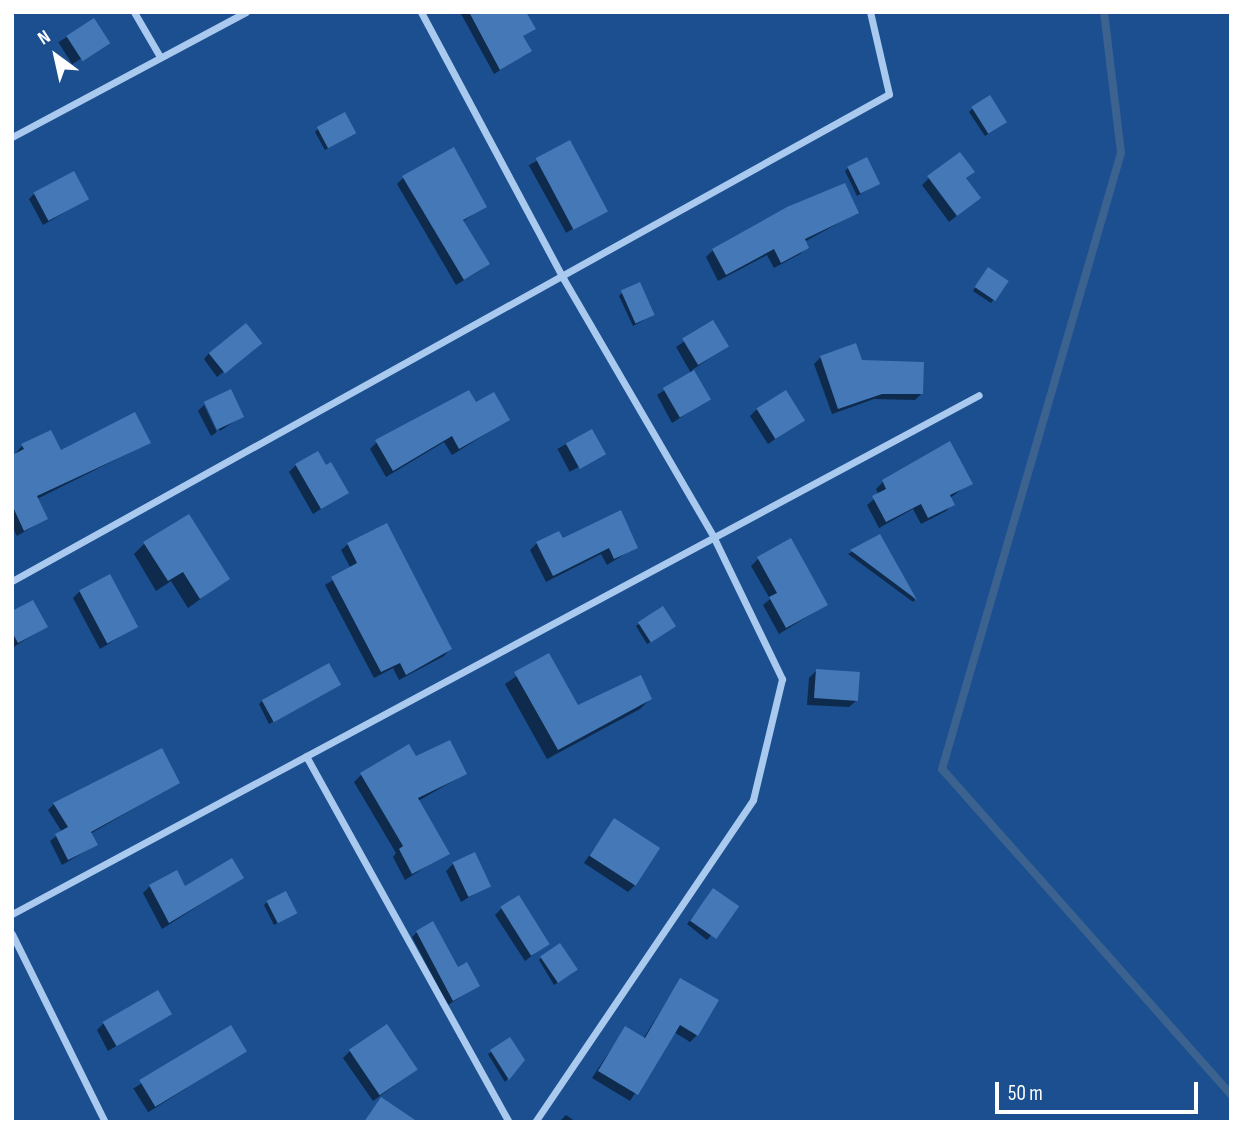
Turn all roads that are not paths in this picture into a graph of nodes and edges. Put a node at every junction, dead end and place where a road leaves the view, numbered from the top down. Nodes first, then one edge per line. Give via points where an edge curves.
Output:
1 (134, 12) edge
2 (246, 12) edge
3 (421, 12) edge
4 (870, 12) edge
5 (159, 55) junction
6 (12, 137) edge
7 (563, 278) junction
8 (979, 395) dead end
9 (713, 536) junction
10 (12, 581) edge
11 (306, 756) junction
12 (12, 914) edge
13 (12, 934) edge
14 (103, 1121) edge
15 (509, 1122) edge
16 (535, 1122) edge

1 - 5 street
2 - 5 street
3 - 7 street
4 - 7 street via 890,94
5 - 6 street
7 - 9 street
7 - 10 street
8 - 9 street
9 - 11 street
9 - 16 street via 782,679 753,800
11 - 12 street
11 - 15 street
13 - 14 street

